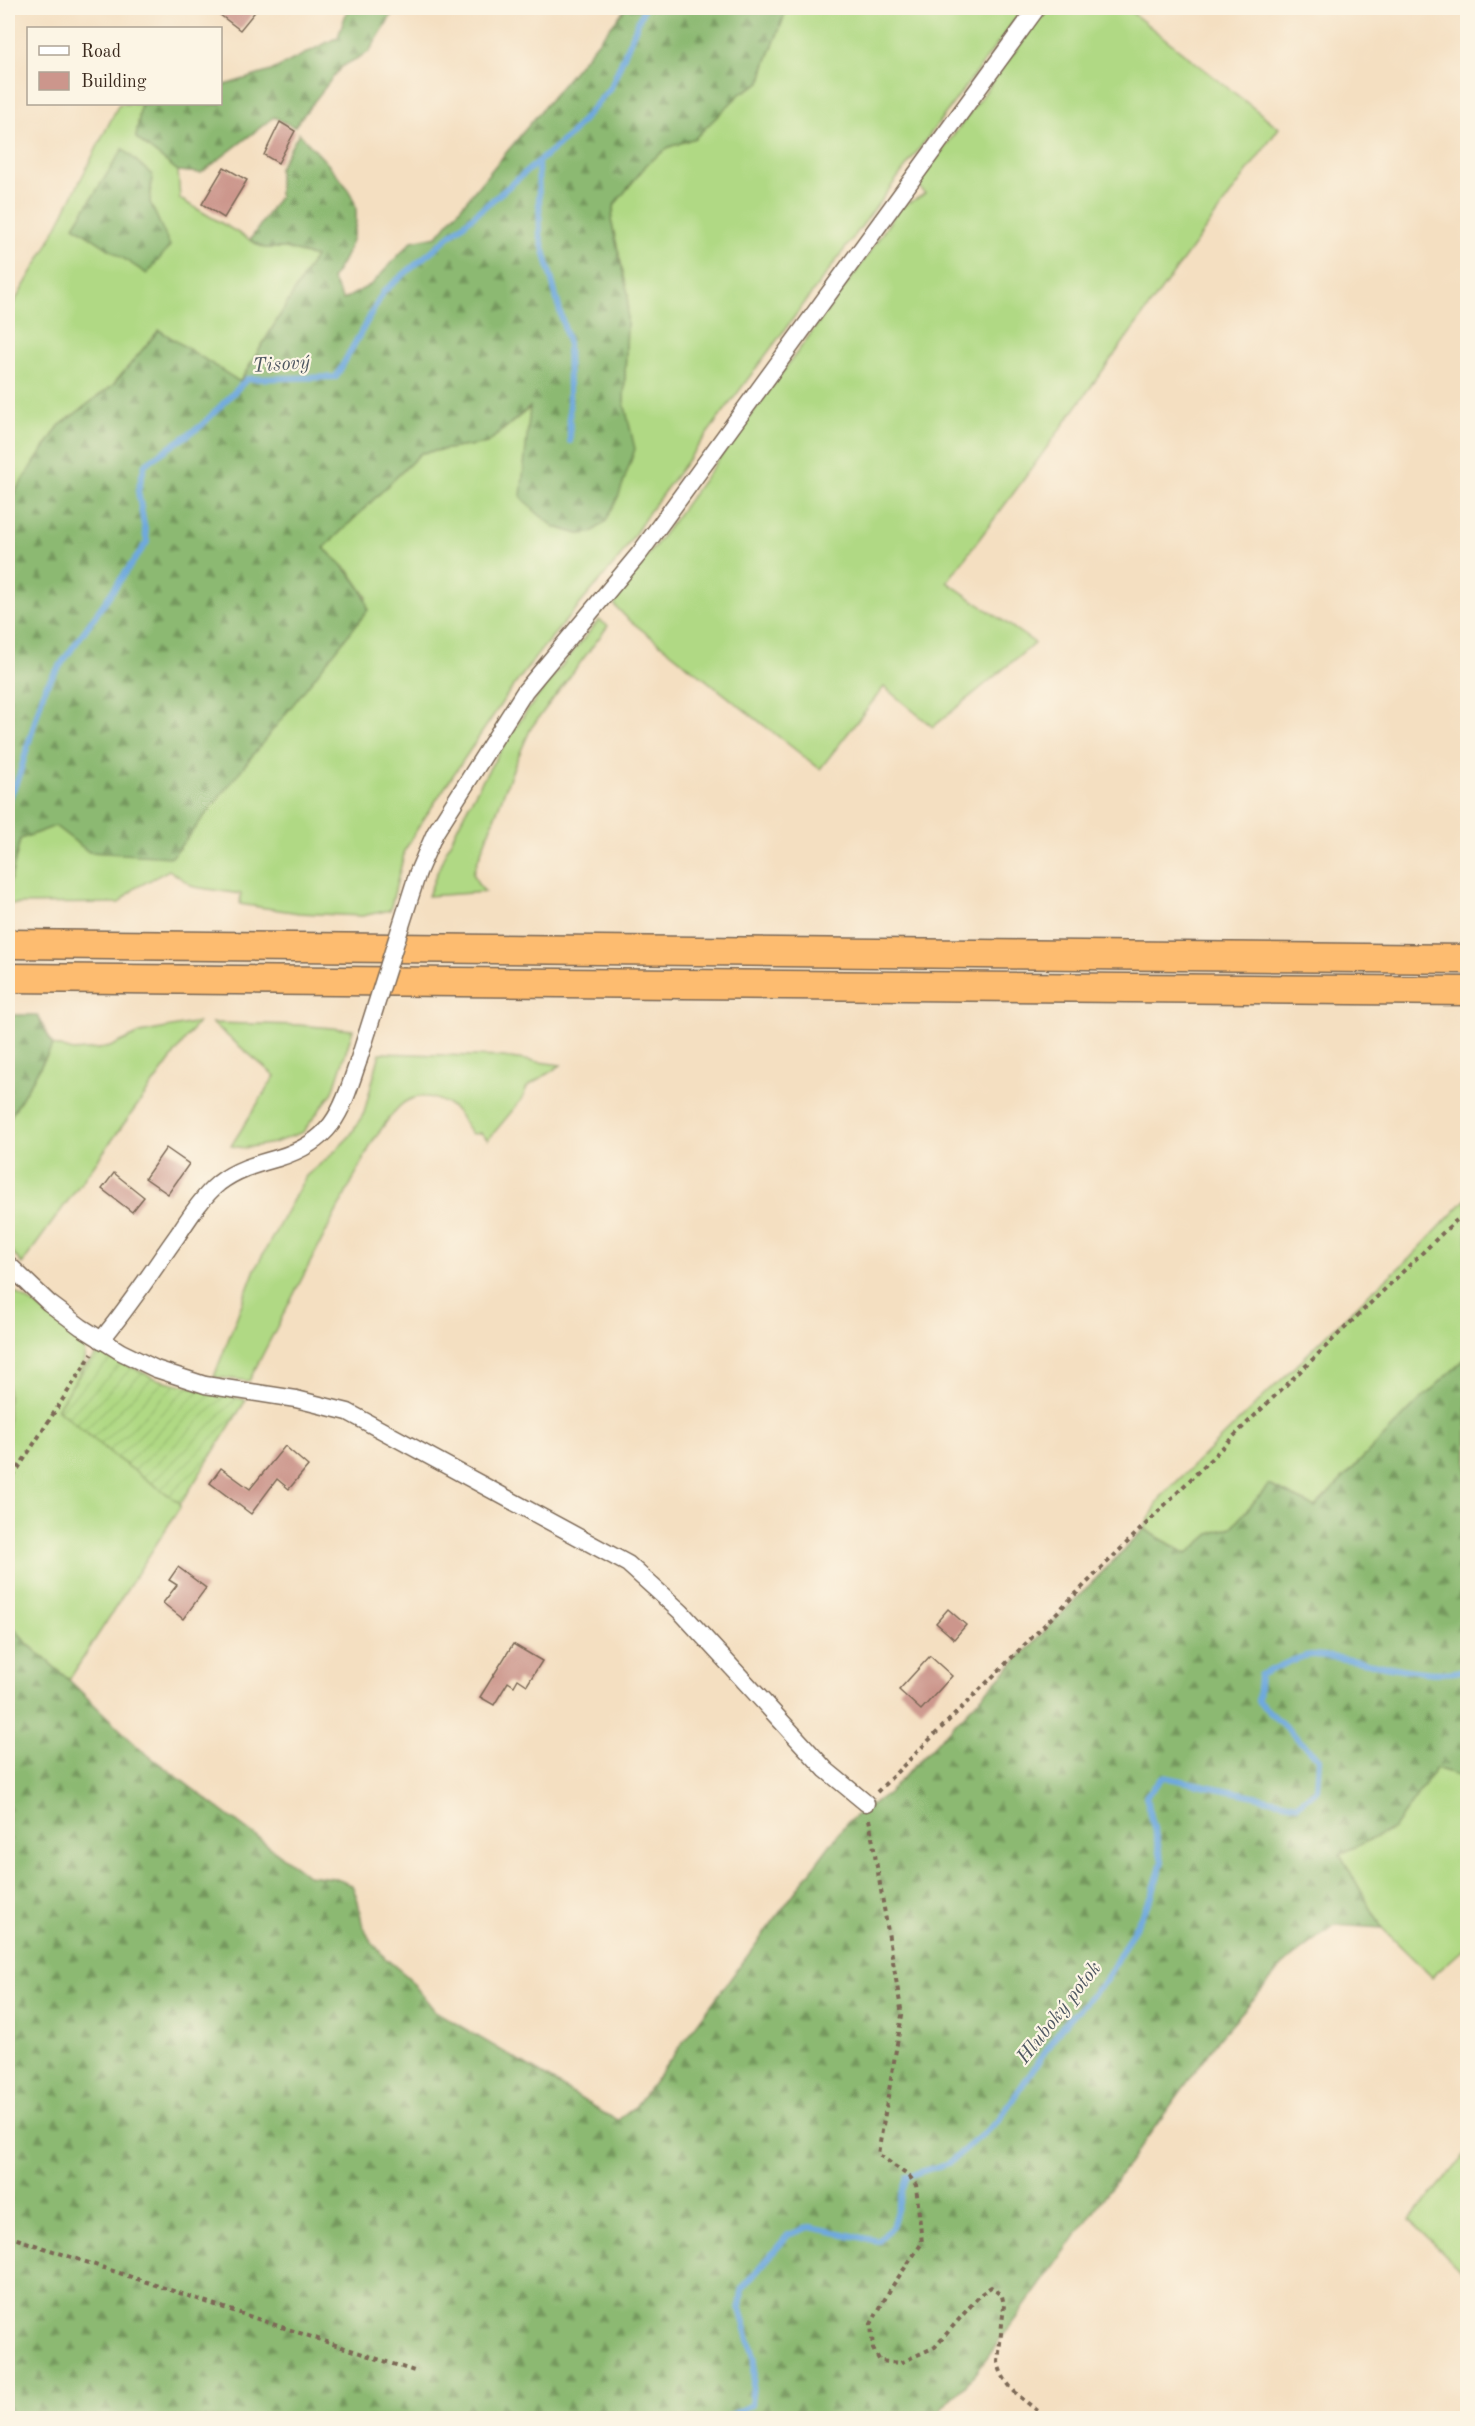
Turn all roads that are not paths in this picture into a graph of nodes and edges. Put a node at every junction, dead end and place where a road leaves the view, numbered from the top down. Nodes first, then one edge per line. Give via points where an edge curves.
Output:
1 (1037, 8) edge
2 (8, 944) edge
3 (1467, 959) edge
4 (8, 978) edge
5 (1467, 992) edge
6 (8, 1264) edge
7 (101, 1340) junction
8 (866, 1803) road end

1 - 7 street, bridge via 639,554 525,691 435,833 418,872 342,1109 326,1132 304,1149 244,1167 219,1183 200,1203
2 - 3 highway
4 - 5 highway
6 - 7 street via 49,1303
7 - 8 street via 181,1379 348,1412 627,1564 681,1612 826,1770

